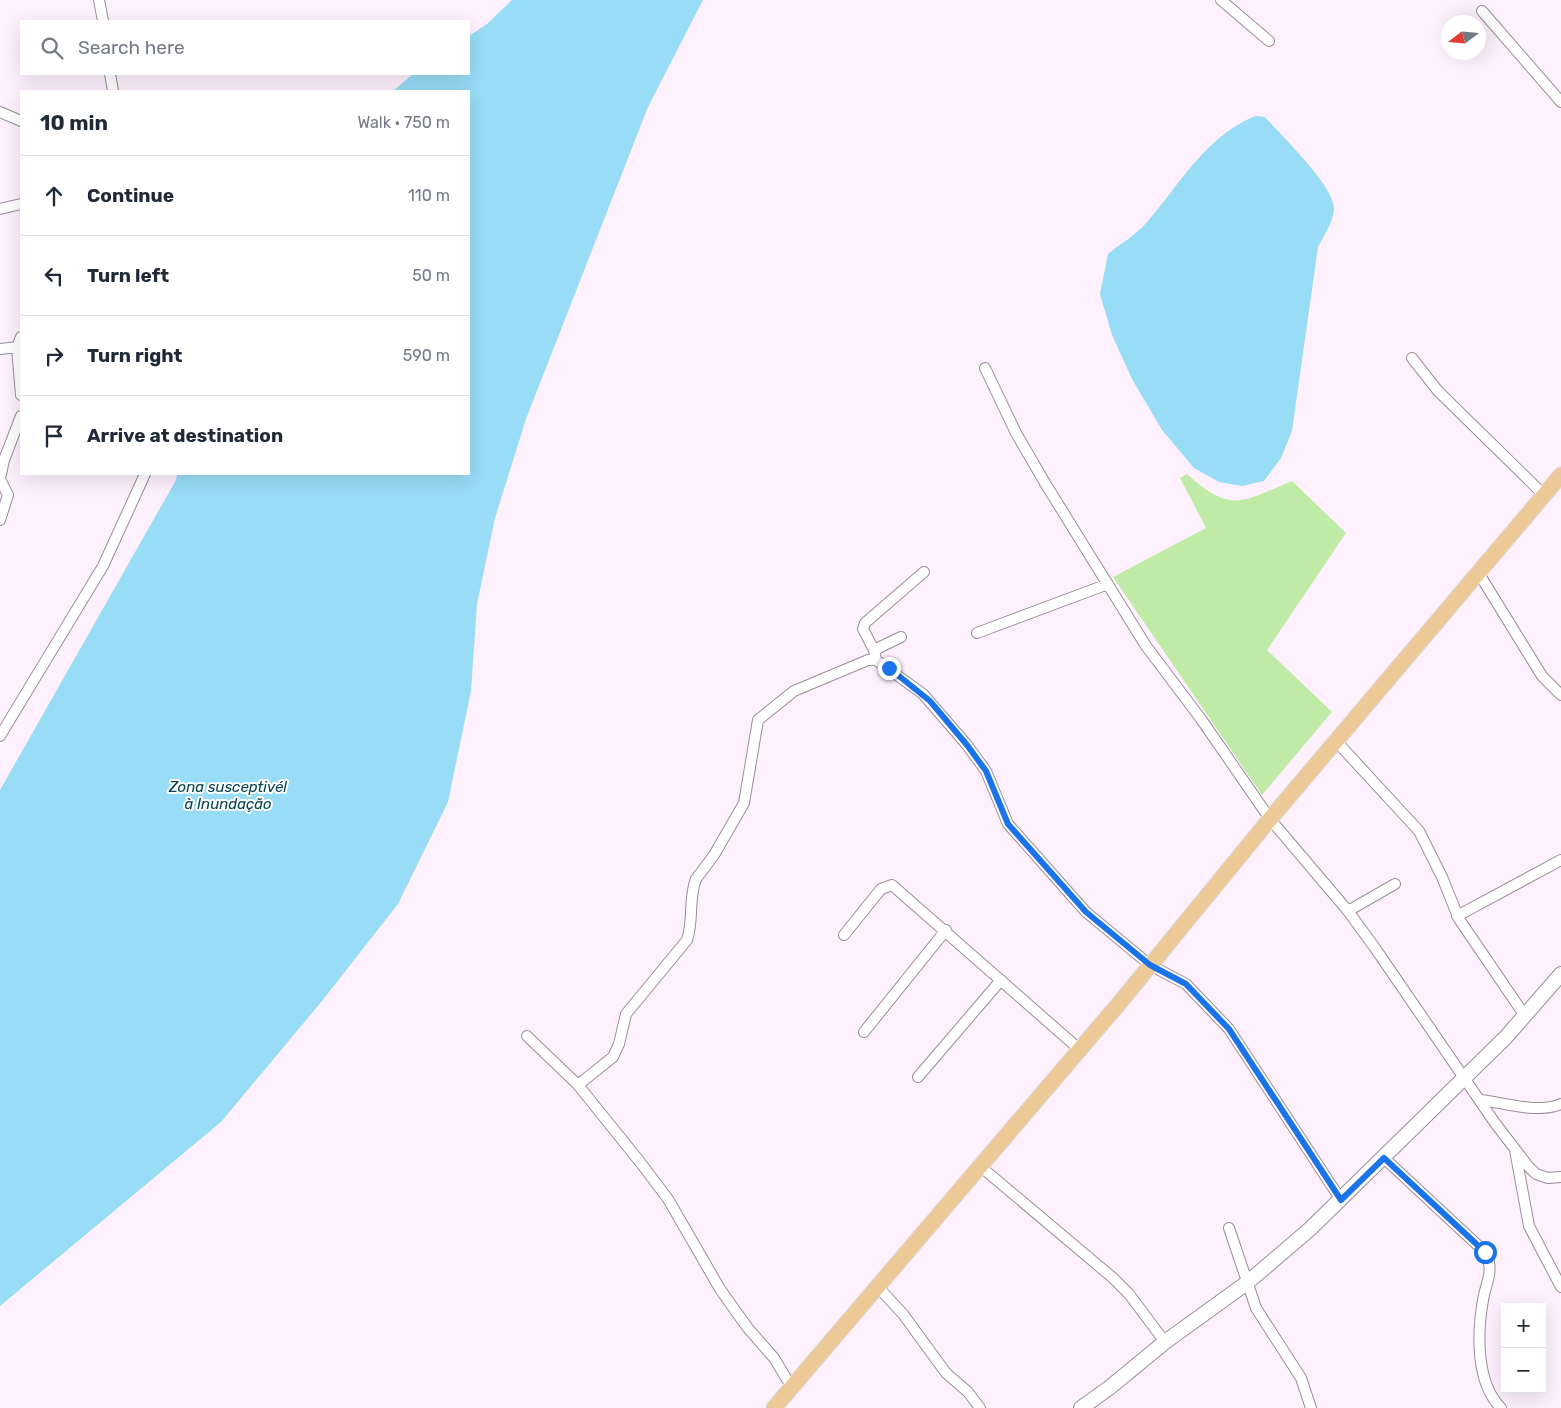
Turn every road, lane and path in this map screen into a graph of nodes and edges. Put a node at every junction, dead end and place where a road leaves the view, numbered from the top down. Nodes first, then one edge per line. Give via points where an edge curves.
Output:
1 (99, 0) edge
2 (1221, 0) edge
3 (1482, 11) dead end
4 (103, 20) edge
5 (1269, 41) dead end
6 (110, 75) edge
7 (113, 90) edge
8 (1561, 102) edge
9 (0, 112) edge
10 (20, 121) edge
11 (20, 204) edge
12 (0, 209) edge
13 (19, 342) edge
14 (0, 349) edge
15 (1412, 358) dead end
16 (20, 368) edge
17 (986, 368) dead end
18 (20, 419) edge
19 (145, 475) edge
20 (1561, 475) edge
21 (0, 479) edge
22 (1544, 495) junction
23 (0, 520) edge
24 (924, 572) dead end
25 (1478, 572) junction
26 (1108, 584) junction
27 (977, 633) dead end
28 (901, 637) dead end
29 (875, 655) junction
30 (1561, 695) edge
31 (0, 736) edge
32 (1336, 741) junction
33 (1270, 819) junction
34 (1561, 860) edge
35 (1395, 884) dead end
36 (1348, 911) junction
37 (1457, 916) junction
38 (946, 930) junction
39 (844, 934) dead end
40 (1150, 965) junction
41 (1561, 974) edge
42 (1001, 980) junction
43 (1525, 1016) junction
44 (864, 1032) dead end
45 (527, 1036) dead end
46 (1079, 1049) junction
47 (918, 1077) dead end
48 (1464, 1078) junction
49 (578, 1085) junction
50 (1480, 1100) junction
51 (1561, 1104) edge
52 (1514, 1146) junction
53 (1384, 1158) junction
54 (980, 1166) junction
55 (1561, 1177) edge
56 (1341, 1200) junction
57 (1229, 1228) dead end
58 (1248, 1282) junction
59 (877, 1286) junction
60 (1561, 1287) edge
61 (1165, 1342) junction
62 (791, 1386) junction
63 (774, 1408) edge
64 (980, 1408) edge
65 (1081, 1408) edge
66 (1311, 1408) edge
67 (1501, 1408) edge

1 - 4 street
2 - 5 street
3 - 8 street
6 - 7 street
9 - 10 street
11 - 12 street
13 - 14 street
13 - 16 street
15 - 22 street via 1438,391
17 - 26 street via 1026,450
18 - 21 street
19 - 31 street via 103,566
20 - 22 main road
21 - 23 street via 8,495
22 - 25 main road
24 - 29 street via 865,623 863,629
25 - 30 street via 1542,676
25 - 32 main road
26 - 27 street
26 - 33 street via 1146,646 1201,718
28 - 29 street
29 - 40 street via 930,701 967,745 986,771 1004,817 1026,847 1090,916
29 - 49 street via 794,691 758,720 746,795 739,814 696,879 687,940 626,1014 614,1057
32 - 33 main road
32 - 37 street via 1419,831
33 - 36 street
33 - 40 main road
34 - 37 street
35 - 36 street
36 - 48 street
37 - 43 street
38 - 39 street via 892,885 881,889
38 - 42 street
38 - 44 street
40 - 46 main road
40 - 56 street via 1186,984 1229,1029
41 - 43 street
42 - 46 street
42 - 47 street
43 - 48 street
45 - 49 street
46 - 54 main road
48 - 50 street
48 - 53 street
49 - 62 street via 668,1199 720,1289 774,1358
50 - 51 street via 1537,1108
50 - 52 street
52 - 55 street via 1536,1174 1548,1178
52 - 60 street via 1529,1226
53 - 56 street
53 - 67 street via 1485,1252 1490,1261 1481,1314 1481,1349 1488,1391
54 - 59 main road
54 - 61 street via 1113,1278
56 - 58 street
57 - 58 street
58 - 61 street
58 - 66 street via 1259,1315 1301,1378
59 - 62 main road
59 - 64 street via 903,1314 946,1373 968,1392
61 - 65 street
62 - 63 main road

